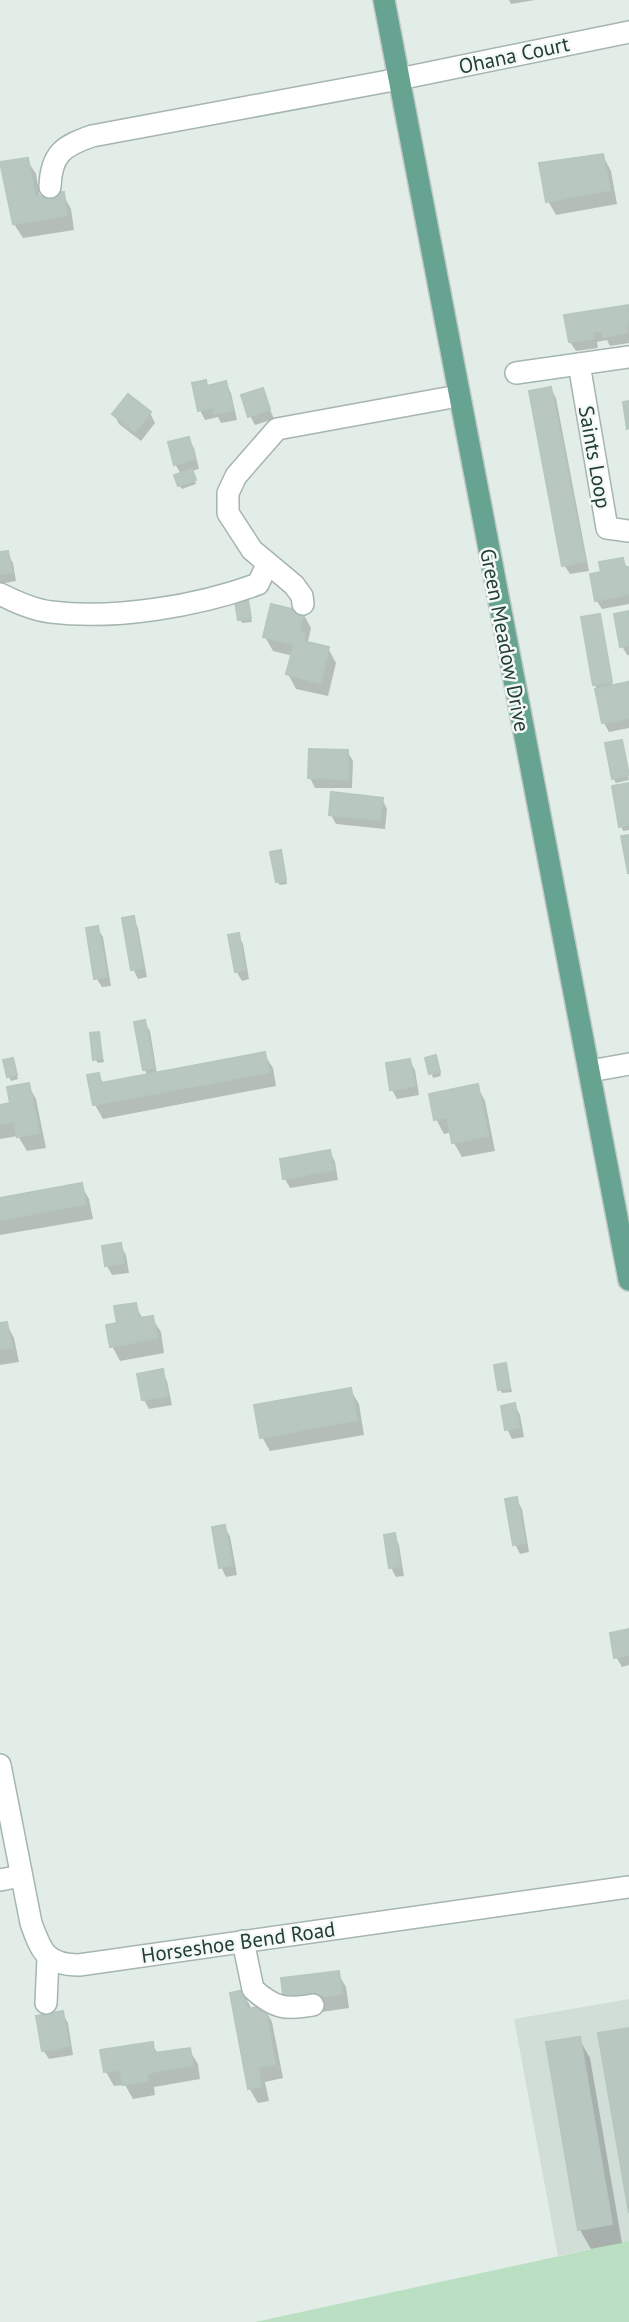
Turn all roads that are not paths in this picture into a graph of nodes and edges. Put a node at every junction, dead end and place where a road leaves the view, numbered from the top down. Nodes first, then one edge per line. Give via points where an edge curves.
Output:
1 (384, 0) edge
2 (629, 32) edge
3 (399, 79) junction
4 (50, 187) dead end
5 (629, 357) edge
6 (579, 364) junction
7 (516, 373) dead end
8 (458, 396) junction
9 (629, 531) edge
10 (267, 565) junction
11 (0, 594) edge
12 (303, 604) dead end
13 (629, 1064) edge
14 (590, 1071) junction
15 (629, 1280) edge
16 (0, 1765) edge
17 (21, 1876) junction
18 (0, 1880) edge
19 (629, 1886) edge
20 (243, 1941) junction
21 (48, 1958) junction
22 (46, 2003) dead end
23 (313, 2005) dead end

1 - 3 main road, Green Meadow Drive
2 - 3 street, Ohana Court
3 - 4 street, Ohana Court via 92,136 63,148 50,171
3 - 8 main road, Green Meadow Drive
5 - 6 street
6 - 7 street
6 - 9 street, Saints Loop via 607,528
8 - 10 street via 277,429 236,476 228,494 228,513
8 - 14 main road, Green Meadow Drive
10 - 11 street via 258,584 226,596 144,611 50,612
10 - 12 street via 294,585
13 - 14 street
14 - 15 main road, Green Meadow Drive
16 - 17 street
17 - 18 street
17 - 21 street via 30,1923
19 - 20 street, Horseshoe Bend Road
20 - 21 street, Horseshoe Bend Road via 79,1965 62,1965
20 - 23 street via 253,1989 275,2006
21 - 22 street

